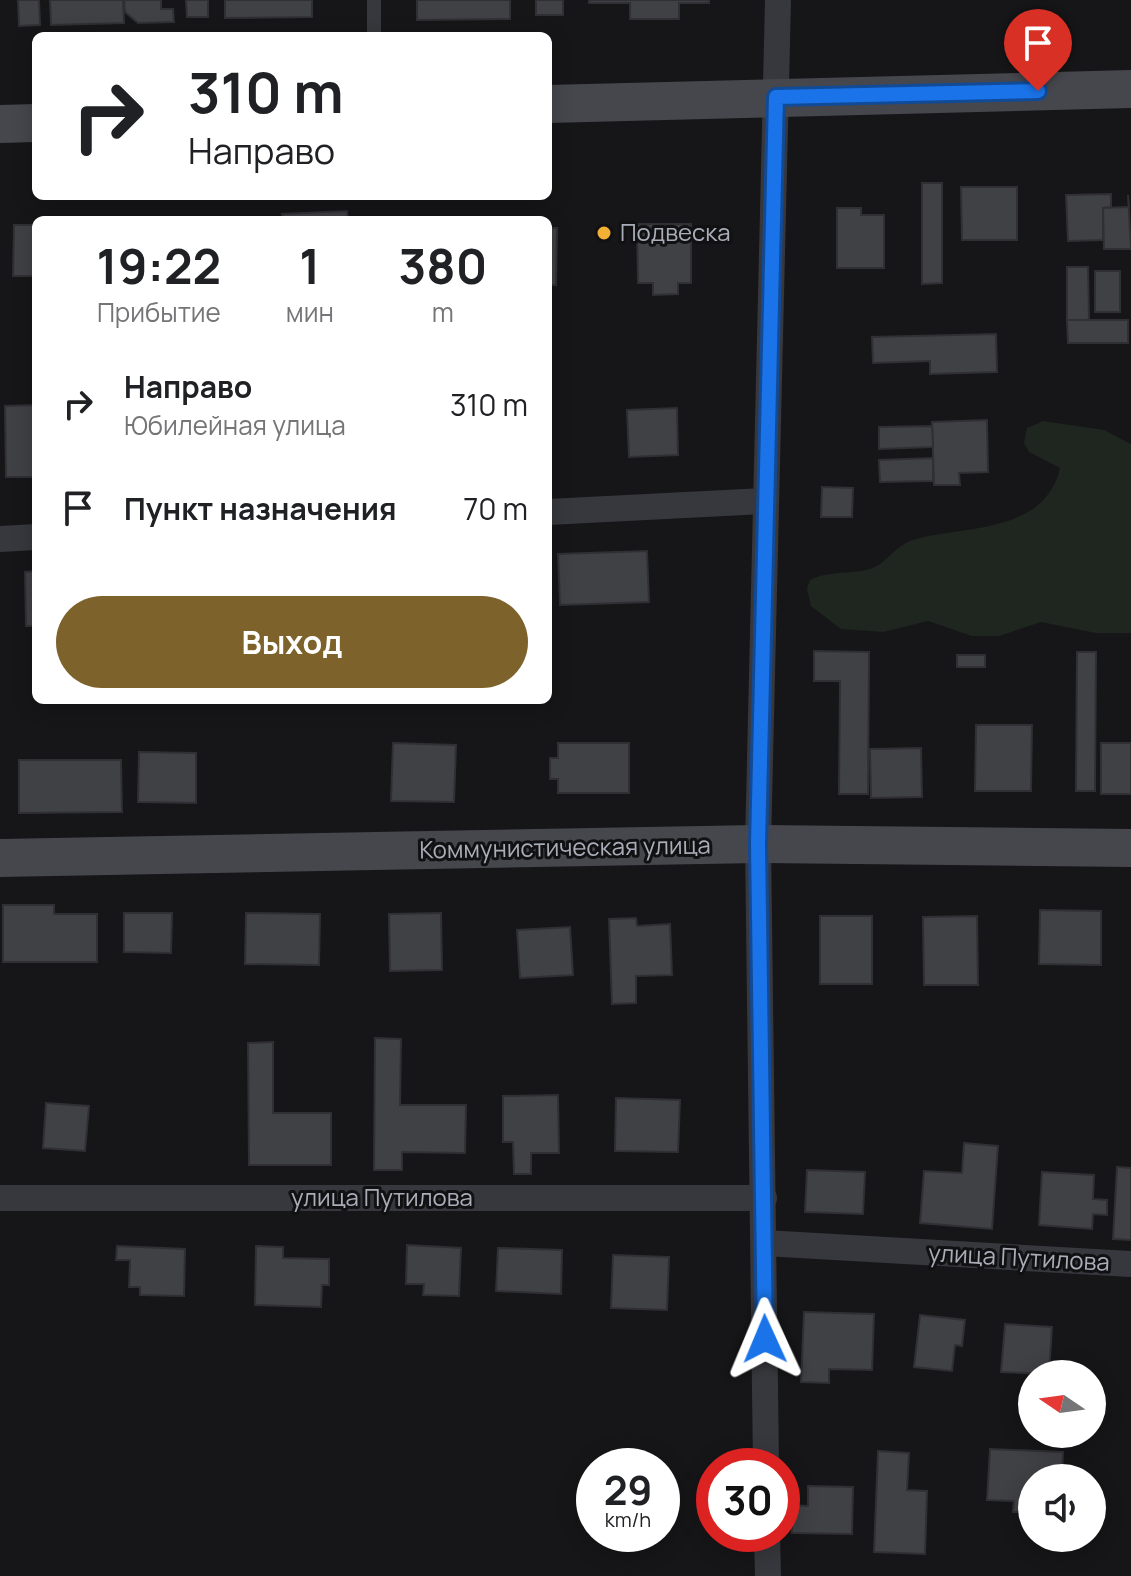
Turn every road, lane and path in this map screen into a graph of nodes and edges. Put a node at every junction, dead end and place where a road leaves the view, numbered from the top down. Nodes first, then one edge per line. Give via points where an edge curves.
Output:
1 (374, 0) edge
2 (778, 0) edge
3 (374, 32) edge
4 (1131, 89) edge
5 (776, 97) junction
6 (552, 104) edge
7 (32, 123) edge
8 (0, 124) edge
9 (766, 501) junction
10 (552, 512) edge
11 (32, 537) edge
12 (0, 539) edge
13 (758, 844) junction
14 (1131, 848) edge
15 (0, 858) edge
16 (0, 1198) edge
17 (764, 1198) junction
18 (764, 1243) junction
19 (1131, 1264) edge
20 (766, 1448) edge
21 (767, 1552) edge
22 (768, 1576) edge

1 - 3 lane
2 - 5 street
4 - 5 street
5 - 6 street
5 - 9 street
7 - 8 street
9 - 10 street
9 - 13 street
11 - 12 street
13 - 14 street, Коммунистическая улица
13 - 15 street, Коммунистическая улица
13 - 17 street
16 - 17 street, улица Путилова
17 - 18 street
18 - 19 street, улица Путилова
18 - 20 street
21 - 22 street

